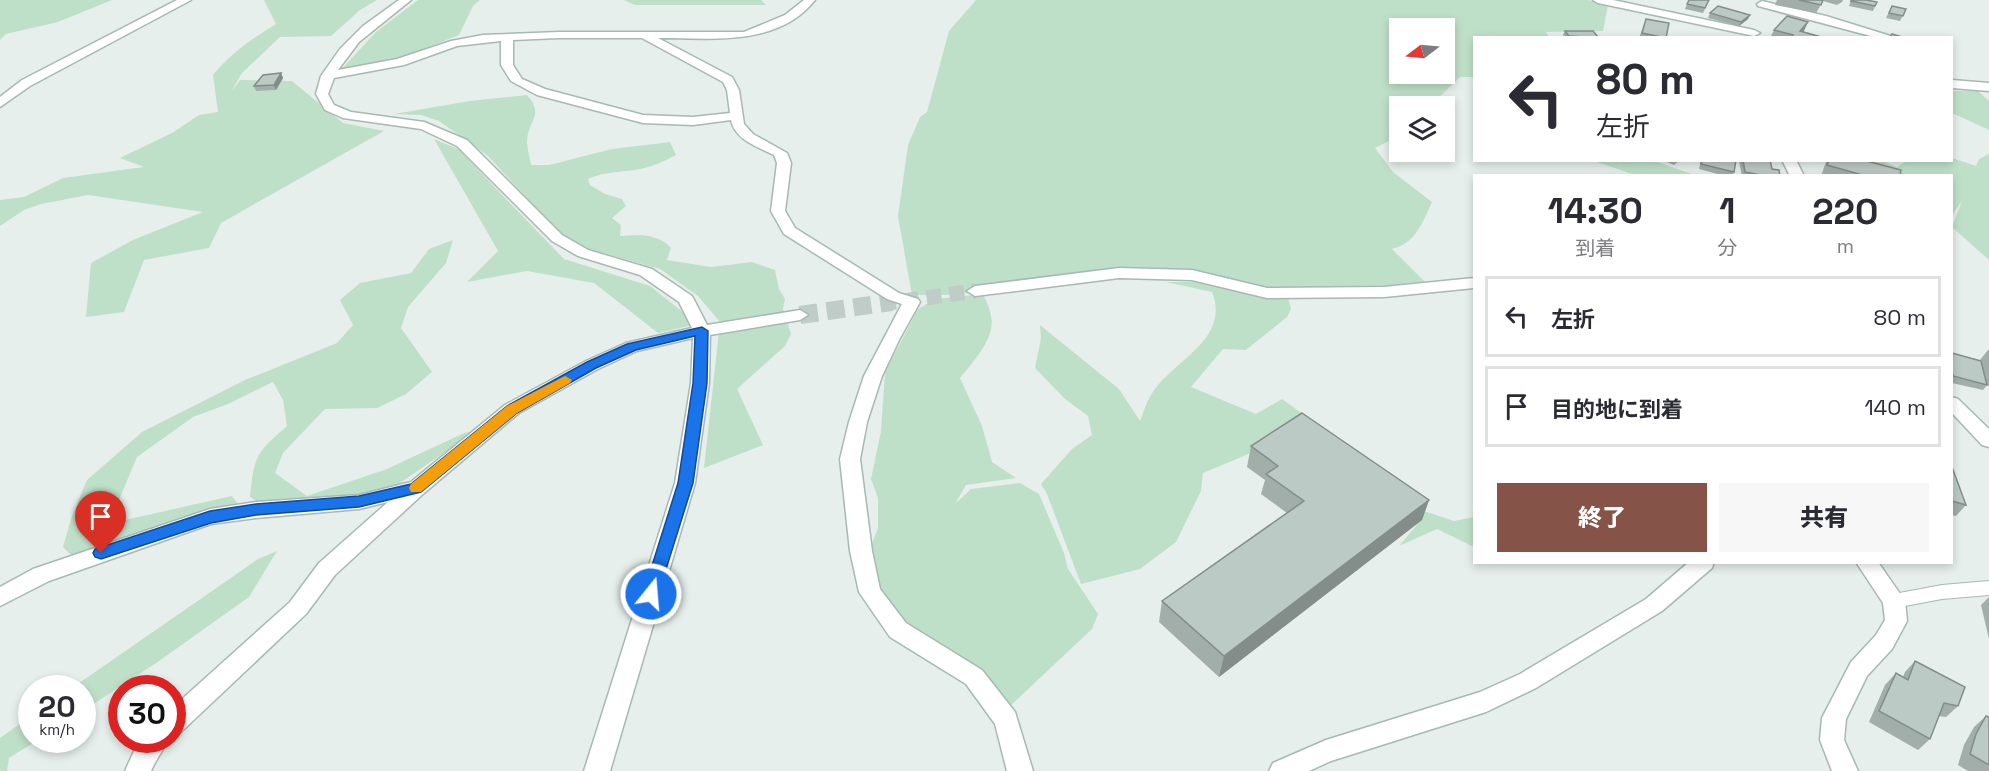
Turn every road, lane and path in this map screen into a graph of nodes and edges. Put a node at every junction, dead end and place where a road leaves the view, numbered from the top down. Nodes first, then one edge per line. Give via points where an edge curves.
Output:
1 (186, 0) edge
2 (406, 0) edge
3 (810, 0) edge
4 (1598, 0) edge
5 (1758, 18) edge
6 (644, 35) junction
7 (507, 36) junction
8 (1885, 36) edge
9 (1953, 74) edge
10 (327, 76) junction
11 (1953, 84) edge
12 (1975, 85) junction
13 (1989, 87) edge
14 (0, 103) edge
15 (735, 116) junction
16 (1473, 283) edge
17 (975, 291) tunnel mouth
18 (800, 315) tunnel mouth
19 (702, 331) junction
20 (1953, 404) edge
21 (1989, 440) edge
22 (416, 489) junction
23 (1702, 564) edge
24 (1867, 564) edge
25 (1989, 588) edge
26 (0, 597) edge
27 (1894, 601) junction
28 (186, 711) edge
29 (146, 753) edge
30 (1292, 769) edge
31 (138, 771) edge
32 (597, 771) edge
33 (1020, 771) edge
34 (1845, 771) edge

1 - 14 street via 26,83
2 - 10 street via 349,47
3 - 6 street via 800,11 745,35
4 - 5 street
5 - 8 street via 1822,18
6 - 7 street
6 - 15 street via 728,80
7 - 10 street via 455,43 400,62
7 - 15 street via 507,65 517,81 541,92 644,119 693,121
9 - 12 street
10 - 19 street via 322,94 329,107 348,115 424,126 462,143 557,238 583,253 646,272 686,299
11 - 12 street
12 - 13 street
15 - 33 street via 748,137 780,153 784,163 778,211 789,231 892,296 912,302 873,376 850,459 870,592 898,630 974,677 1006,720
16 - 17 street via 1384,292 1267,293 1192,275 1119,273
18 - 19 street
19 - 22 street via 632,347 512,409
19 - 32 street via 700,383 686,483
20 - 21 street
22 - 26 street via 359,502 210,517 41,575
22 - 28 street via 327,569 298,608
23 - 30 street via 1654,605 1528,681 1486,700 1326,752
24 - 27 street
25 - 27 lane
27 - 34 street via 1896,621 1884,642 1859,669 1834,718 1832,740
29 - 31 street

